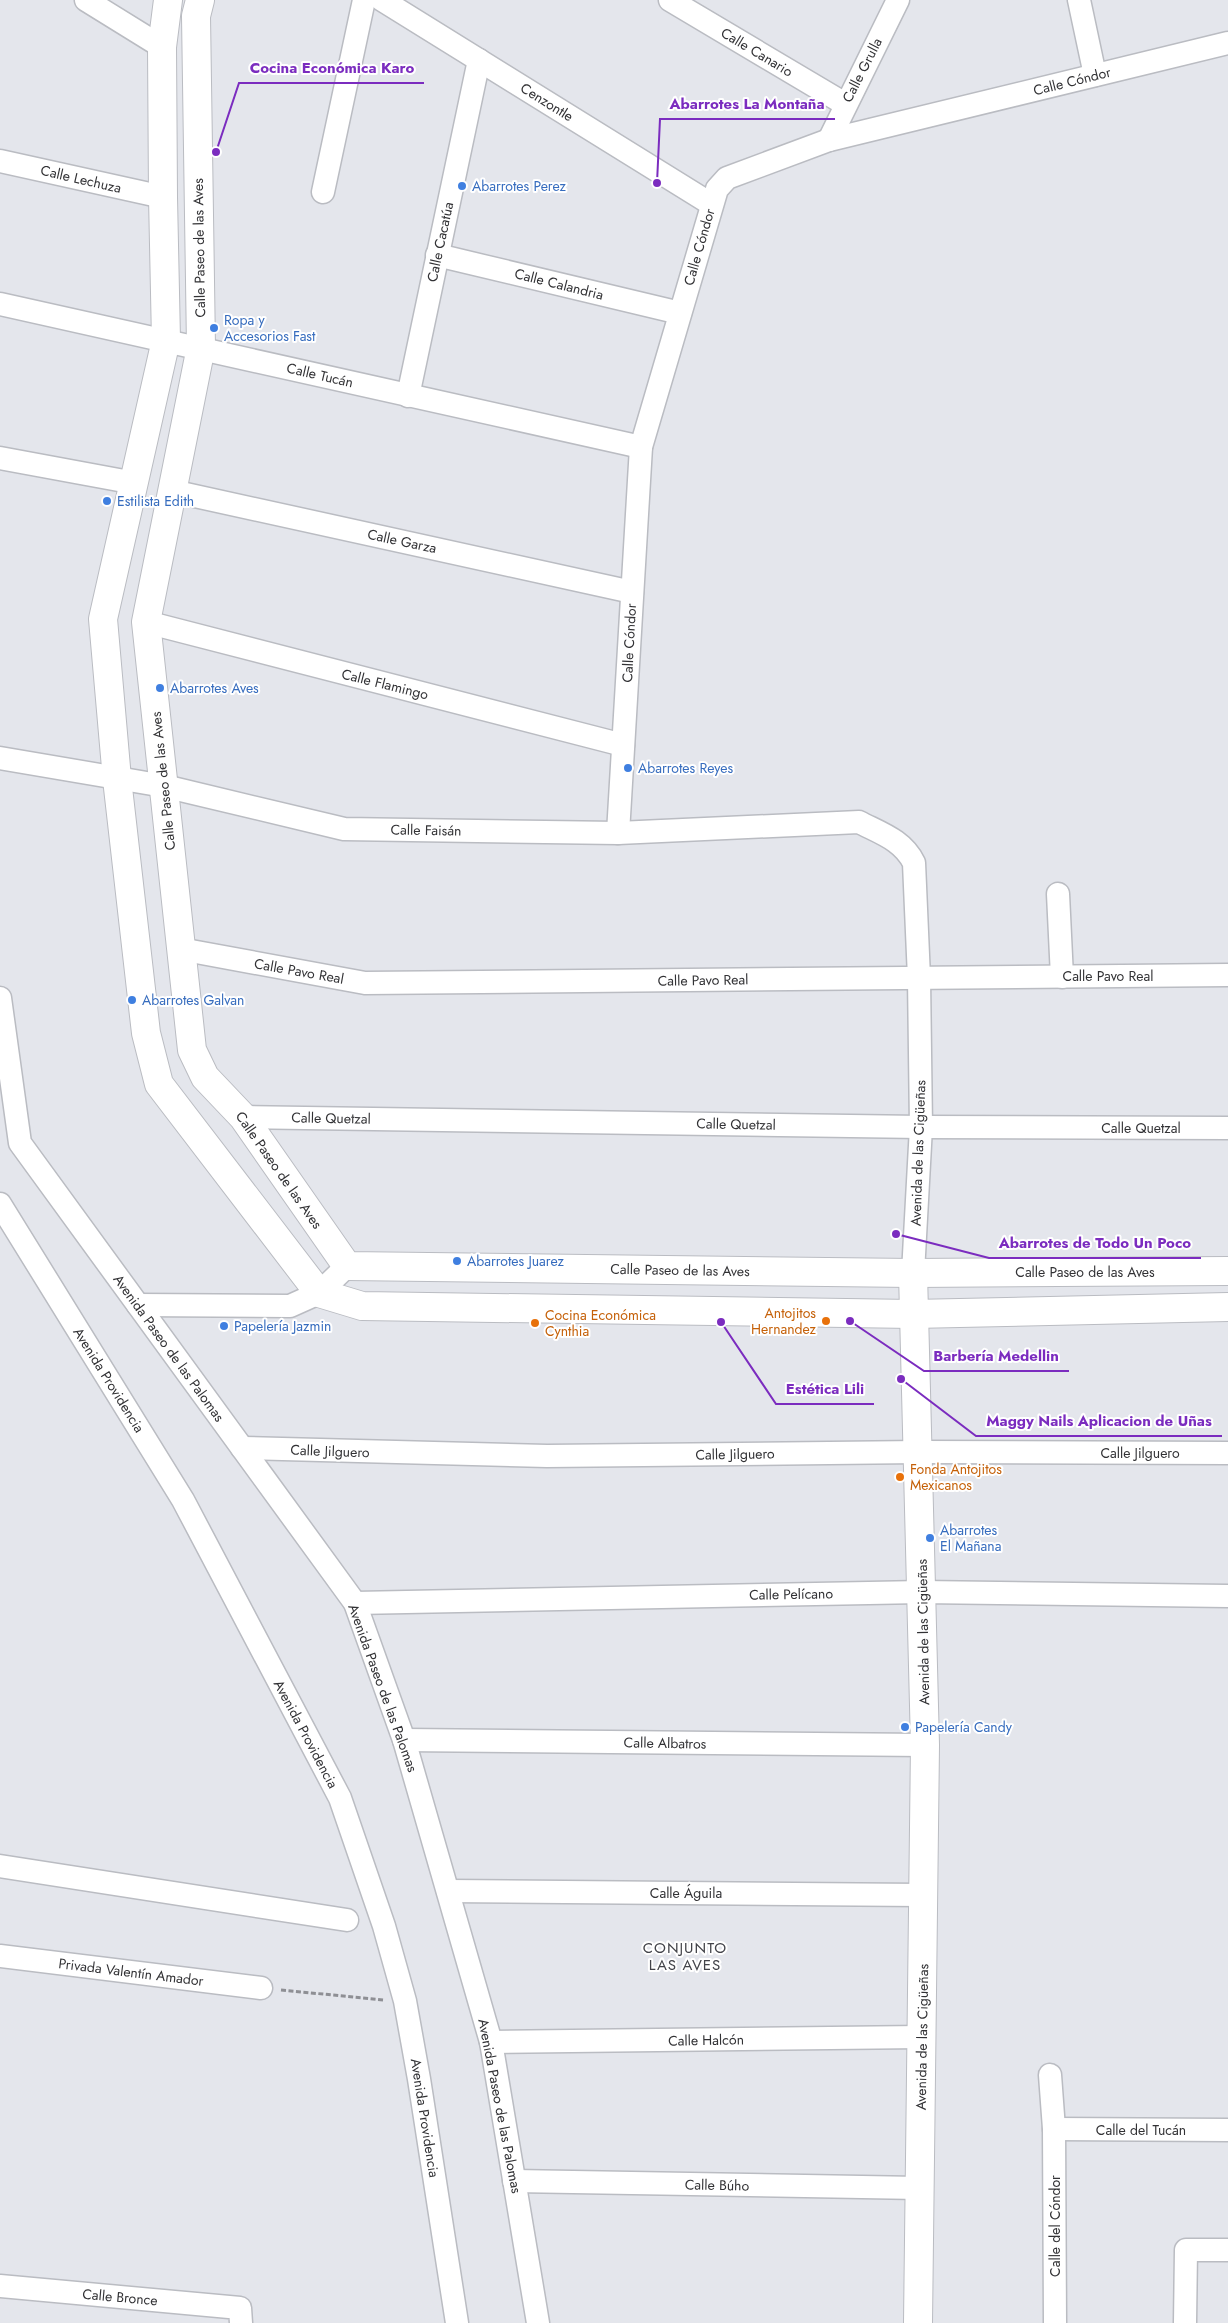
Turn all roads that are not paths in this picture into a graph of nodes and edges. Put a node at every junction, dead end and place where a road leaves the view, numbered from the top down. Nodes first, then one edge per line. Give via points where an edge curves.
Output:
1 (86, 0) edge
2 (168, 0) edge
3 (200, 0) edge
4 (364, 0) edge
5 (382, 0) edge
6 (670, 0) edge
7 (898, 0) edge
8 (1078, 0) edge
9 (1228, 43) edge
10 (162, 47) junction
11 (478, 60) junction
12 (1095, 76) junction
13 (845, 104) junction
14 (829, 140) junction
15 (0, 161) edge
16 (323, 192) dead end
17 (163, 197) junction
18 (712, 204) junction
19 (437, 254) junction
20 (0, 304) edge
21 (680, 313) junction
22 (166, 340) junction
23 (201, 348) junction
24 (408, 396) junction
25 (641, 447) junction
26 (0, 458) edge
27 (135, 483) junction
28 (172, 490) junction
29 (632, 592) junction
30 (146, 622) junction
31 (623, 745) junction
32 (0, 758) edge
33 (117, 779) junction
34 (164, 786) junction
35 (859, 822) joint
36 (618, 834) junction
37 (1058, 894) dead end
38 (180, 949) junction
39 (1228, 975) edge
40 (1062, 977) junction
41 (919, 978) junction
42 (0, 998) edge
43 (243, 1117) junction
44 (921, 1127) junction
45 (1228, 1128) edge
46 (0, 1204) edge
47 (347, 1266) junction
48 (1228, 1271) edge
49 (913, 1273) junction
50 (320, 1293) junction
51 (138, 1306) junction
52 (1228, 1307) edge
53 (913, 1314) junction
54 (242, 1448) junction
55 (919, 1452) junction
56 (1228, 1453) edge
57 (922, 1592) junction
58 (1228, 1596) edge
59 (355, 1603) junction
60 (404, 1740) junction
61 (925, 1745) junction
62 (0, 1866) edge
63 (448, 1891) junction
64 (923, 1895) junction
65 (347, 1920) dead end
66 (0, 1956) edge
67 (261, 1988) road end
68 (922, 2037) junction
69 (491, 2042) junction
70 (1050, 2075) dead end
71 (1054, 2129) junction
72 (1228, 2130) edge
73 (514, 2181) junction
74 (919, 2188) junction
75 (1228, 2250) edge
76 (0, 2286) edge
77 (241, 2316) edge
78 (457, 2323) edge
79 (538, 2323) edge
80 (918, 2323) edge
81 (1056, 2323) edge
82 (1185, 2323) edge

1 - 10 street
2 - 10 street
3 - 23 street, Calle Paseo de las Aves via 196,16
4 - 16 street
5 - 11 street, Cenzontle
6 - 13 street, Calle Canario
7 - 13 street, Calle Grulla
8 - 12 street
9 - 12 street, Calle Cóndor
10 - 17 street
11 - 18 street, Cenzontle
11 - 19 street, Calle Cacatúa
12 - 14 street, Calle Cóndor
13 - 14 street, Calle Grulla
14 - 18 street, Calle Cóndor via 727,178 717,189
15 - 17 street, Calle Lechuza
17 - 22 street
18 - 21 street, Calle Cóndor
19 - 21 street, Calle Calandria
19 - 24 street, Calle Cacatúa
20 - 22 street, Calle Tucán
21 - 25 street, Calle Cóndor
22 - 23 street, Calle Tucán
22 - 27 street
23 - 24 street, Calle Tucán
23 - 28 street, Calle Paseo de las Aves
24 - 25 street, Calle Tucán
25 - 29 street, Calle Cóndor
26 - 27 street
27 - 33 street via 102,619
28 - 29 street, Calle Garza
28 - 30 street, Calle Paseo de las Aves
29 - 31 street, Calle Cóndor
30 - 31 street, Calle Flamingo
30 - 34 street, Calle Paseo de las Aves
31 - 36 street, Calle Cóndor
32 - 33 street, Calle Faisán
33 - 34 street, Calle Faisán
33 - 50 street via 146,1033 159,1084
34 - 36 street, Calle Faisán via 344,829
34 - 38 street, Calle Paseo de las Aves
35 - 36 street, Calle Faisán
35 - 41 street, Avenida de las Cigüeñas via 895,840 909,852 914,863
37 - 40 street
38 - 41 street, Calle Pavo Real via 365,983
38 - 43 street, Calle Paseo de las Aves via 192,1050 205,1077
39 - 40 street, Calle Pavo Real
40 - 41 street, Calle Pavo Real
41 - 44 street, Avenida de las Cigüeñas
42 - 51 street, Avenida Paseo de las Palomas via 20,1143
43 - 44 street, Calle Quetzal
43 - 47 street, Calle Paseo de las Aves
44 - 45 street, Calle Quetzal
44 - 49 street, Avenida de las Cigüeñas
46 - 78 street, Avenida Providencia via 183,1500 340,1798 384,1926 405,2002
47 - 49 street, Calle Paseo de las Aves
47 - 50 street
48 - 49 street, Calle Paseo de las Aves
49 - 53 street, Avenida de las Cigüeñas
50 - 51 street via 290,1306
50 - 53 street via 362,1306
51 - 54 street, Avenida Paseo de las Palomas
52 - 53 street
53 - 55 street, Avenida de las Cigüeñas
54 - 55 street, Calle Jilguero via 547,1456
54 - 59 street, Avenida Paseo de las Palomas
55 - 56 street, Calle Jilguero
55 - 57 street, Avenida de las Cigüeñas
57 - 58 street, Calle Pelícano
57 - 59 street, Calle Pelícano
57 - 61 street, Avenida de las Cigüeñas
59 - 60 street, Avenida Paseo de las Palomas
60 - 61 street, Calle Albatros
60 - 63 street, Avenida Paseo de las Palomas
61 - 64 street, Avenida de las Cigüeñas
62 - 65 street
63 - 64 street, Calle Águila
63 - 69 street, Avenida Paseo de las Palomas
64 - 68 street, Avenida de las Cigüeñas
66 - 67 street, Privada Valentín Amador
68 - 69 street, Calle Halcón
68 - 74 street, Avenida de las Cigüeñas
69 - 73 street, Avenida Paseo de las Palomas
70 - 71 street, Calle del Cóndor
71 - 72 street, Calle del Tucán
71 - 81 street, Calle del Cóndor
73 - 74 street, Calle Búho
73 - 79 street, Avenida Paseo de las Palomas
74 - 80 street, Avenida de las Cigüeñas
75 - 82 street via 1186,2250
76 - 77 street, Calle Bronce

